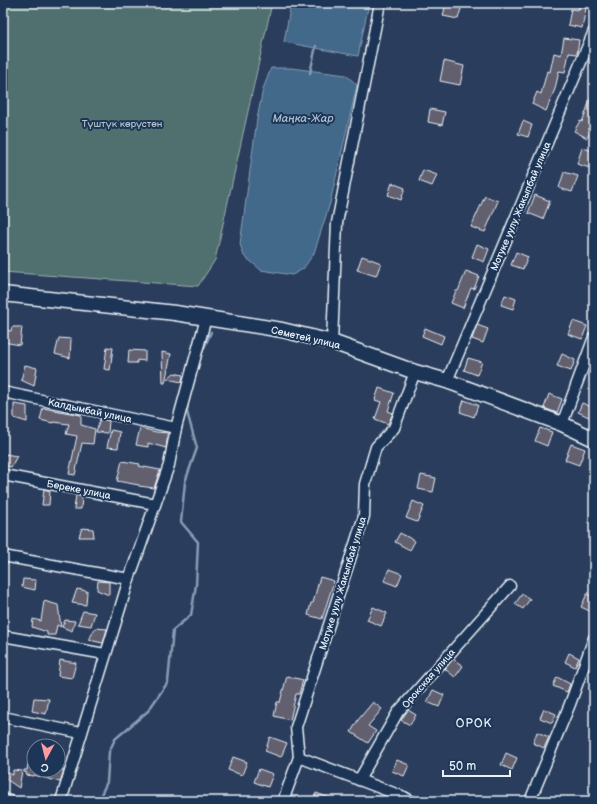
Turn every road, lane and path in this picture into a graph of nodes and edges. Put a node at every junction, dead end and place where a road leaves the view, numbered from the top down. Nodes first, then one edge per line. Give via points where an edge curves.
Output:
1 (380, 3) edge
2 (594, 31) edge
3 (3, 294) edge
4 (206, 318) junction
5 (594, 337) edge
6 (332, 342) junction
7 (415, 372) junction
8 (447, 381) junction
9 (3, 392) edge
10 (562, 424) junction
11 (176, 428) junction
12 (594, 439) edge
13 (3, 475) edge
14 (155, 504) junction
15 (3, 556) edge
16 (129, 579) junction
17 (510, 586) dead end
18 (3, 636) edge
19 (594, 638) edge
20 (105, 654) junction
21 (3, 717) edge
22 (82, 733) junction
23 (299, 757) junction
24 (359, 780) junction
25 (3, 800) edge
26 (10, 801) edge
27 (61, 801) edge
28 (283, 801) edge
29 (411, 801) edge
30 (530, 801) edge

1 - 6 street via 338,223
2 - 8 street, Мотуке уулу Жакыпбай улица
3 - 4 street, Семетей улица
4 - 6 street, Семетей улица via 282,330
4 - 11 street
5 - 10 street
6 - 7 street, Семетей улица
7 - 8 street, Семетей улица
7 - 23 street, Мотуке уулу Жакыпбай улица via 394,428 376,447 365,484 364,516 296,727
8 - 10 street, Семетей улица
9 - 11 street, Калдымбай улица
10 - 12 street, Семетей улица
11 - 14 street via 169,465
13 - 14 street, Береке улица
14 - 16 street
15 - 16 street
16 - 20 street
17 - 24 street, Орокская улица via 398,712
18 - 20 street
19 - 30 street
20 - 22 street
21 - 22 street
22 - 27 street
23 - 24 street
23 - 28 street, Мотуке уулу Жакыпбай улица
24 - 29 street
25 - 26 street

